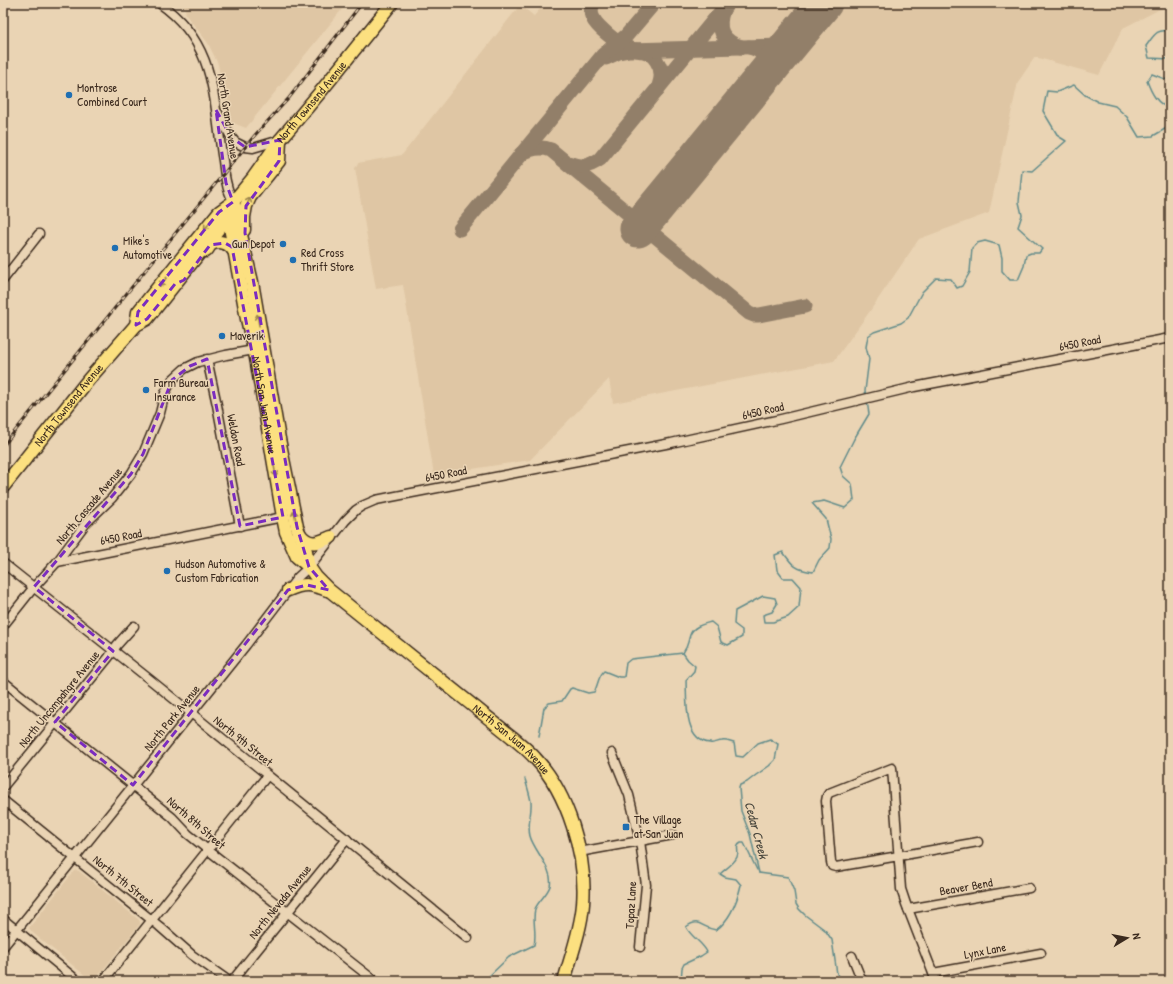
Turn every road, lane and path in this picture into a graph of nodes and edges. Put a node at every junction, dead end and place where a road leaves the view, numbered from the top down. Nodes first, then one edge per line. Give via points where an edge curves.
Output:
1 (159, 3) edge
2 (392, 3) edge
3 (216, 110) junction
4 (280, 140) junction
5 (233, 202) junction
6 (40, 234) dead end
7 (234, 251) junction
8 (3, 280) edge
9 (252, 282) junction
10 (175, 284) junction
11 (136, 325) junction
12 (1170, 338) edge
13 (254, 350) junction
14 (207, 359) junction
15 (3, 486) edge
16 (362, 506) joint
17 (283, 517) junction
18 (240, 526) junction
19 (298, 532) junction
20 (331, 537) junction
21 (57, 562) junction
22 (3, 563) edge
23 (309, 567) junction
24 (34, 587) junction
25 (288, 590) junction
26 (329, 590) junction
27 (3, 626) edge
28 (134, 626) dead end
29 (113, 651) junction
30 (3, 681) edge
31 (191, 714) junction
32 (55, 722) junction
33 (612, 753) dead end
34 (267, 776) junction
35 (133, 785) junction
36 (3, 787) edge
37 (3, 800) edge
38 (673, 835) dead end
39 (346, 839) junction
40 (640, 841) junction
41 (978, 842) dead end
42 (208, 850) junction
43 (579, 852) junction
44 (899, 856) junction
45 (75, 857) junction
46 (1029, 888) dead end
47 (908, 909) junction
48 (288, 912) junction
49 (3, 919) edge
50 (152, 920) junction
51 (17, 930) junction
52 (468, 938) dead end
53 (3, 947) edge
54 (640, 947) dead end
55 (1041, 953) dead end
56 (852, 956) dead end
57 (933, 973) junction
58 (78, 981) edge
59 (103, 981) edge
60 (229, 981) edge
61 (232, 981) edge
62 (375, 981) edge
63 (564, 981) edge
64 (862, 981) edge
65 (936, 981) edge

1 - 3 street, North Grand Avenue via 184,26 204,57 212,83
2 - 4 highway, North Townsend Avenue
3 - 4 street via 231,137 245,147 253,148
3 - 5 street, North Grand Avenue via 226,183
4 - 5 highway, North Townsend Avenue
9 -> 4 highway via 244,224 246,206 278,161
5 - 7 highway, North San Juan Avenue via 229,222
5 - 9 highway, North San Juan Avenue
5 - 10 highway, North Townsend Avenue via 220,226
5 -> 11 highway, North Townsend Avenue via 219,212 138,312
6 - 8 street
7 - 10 highway via 225,243 210,245 184,280
7 - 13 highway, North San Juan Avenue
19 -> 9 highway, North San Juan Avenue
10 - 11 highway, North Townsend Avenue via 147,319
11 - 15 highway, North Townsend Avenue
12 - 16 street, 6450 Road via 914,387 671,443 390,497
13 - 14 street, North Cascade Avenue
13 -> 17 highway, North San Juan Avenue
14 - 18 street, Weldon Road
14 - 21 street, North Cascade Avenue via 190,366 172,380 143,454 131,474 86,524
16 - 20 street, North Park Avenue
17 - 18 street, 6450 Road
17 - 23 highway, North San Juan Avenue via 286,532 297,557
18 - 21 street, 6450 Road
19 - 20 highway via 303,539 313,543
19 - 23 highway, North San Juan Avenue
20 - 23 street, North Park Avenue
21 - 24 street, North Cascade Avenue
22 - 24 street, North 9th Street
23 - 25 street, North Park Avenue
23 - 26 highway, North San Juan Avenue
24 - 27 street, North Cascade Avenue
24 - 29 street, North 9th Street
25 - 26 highway via 307,585
25 - 31 street, North Park Avenue
26 - 43 highway, North San Juan Avenue via 534,757 551,779 560,797
28 - 29 street, North Uncompahgre Avenue
29 - 31 street, North 9th Street
29 - 32 street, North Uncompahgre Avenue
30 - 32 street, North 8th Street
31 - 34 street, North 9th Street
31 - 35 street, North Park Avenue
32 - 35 street, North 8th Street
32 - 36 street, North Uncompahgre Avenue
33 - 40 street, Topaz Lane via 629,795
34 - 39 street, North 9th Street
34 - 42 street
35 - 42 street, North 8th Street
35 - 45 street, North Park Avenue
37 - 45 street, North 7th Street
38 - 40 street
39 - 48 street, North Nevada Avenue
39 - 52 street, North 9th Street
40 - 43 street
40 - 54 street, Topaz Lane via 646,885
41 - 44 street
42 - 48 street, North 8th Street
42 - 50 street
43 - 63 highway, North San Juan Avenue via 583,904
44 - 44 street via 892,768 829,793 827,808 832,866 836,868
44 - 47 street via 901,889
45 - 50 street, North 7th Street
45 - 51 street, North Park Avenue
46 - 47 street, Beaver Bend
47 - 57 street
48 - 61 street, North Nevada Avenue
48 - 62 street, North 8th Street
49 - 51 street
50 - 59 street
50 - 60 street, North 7th Street via 192,955
51 - 53 street, North Park Avenue
51 - 58 street
55 - 57 street, Lynx Lane
56 - 64 street
57 - 65 street

